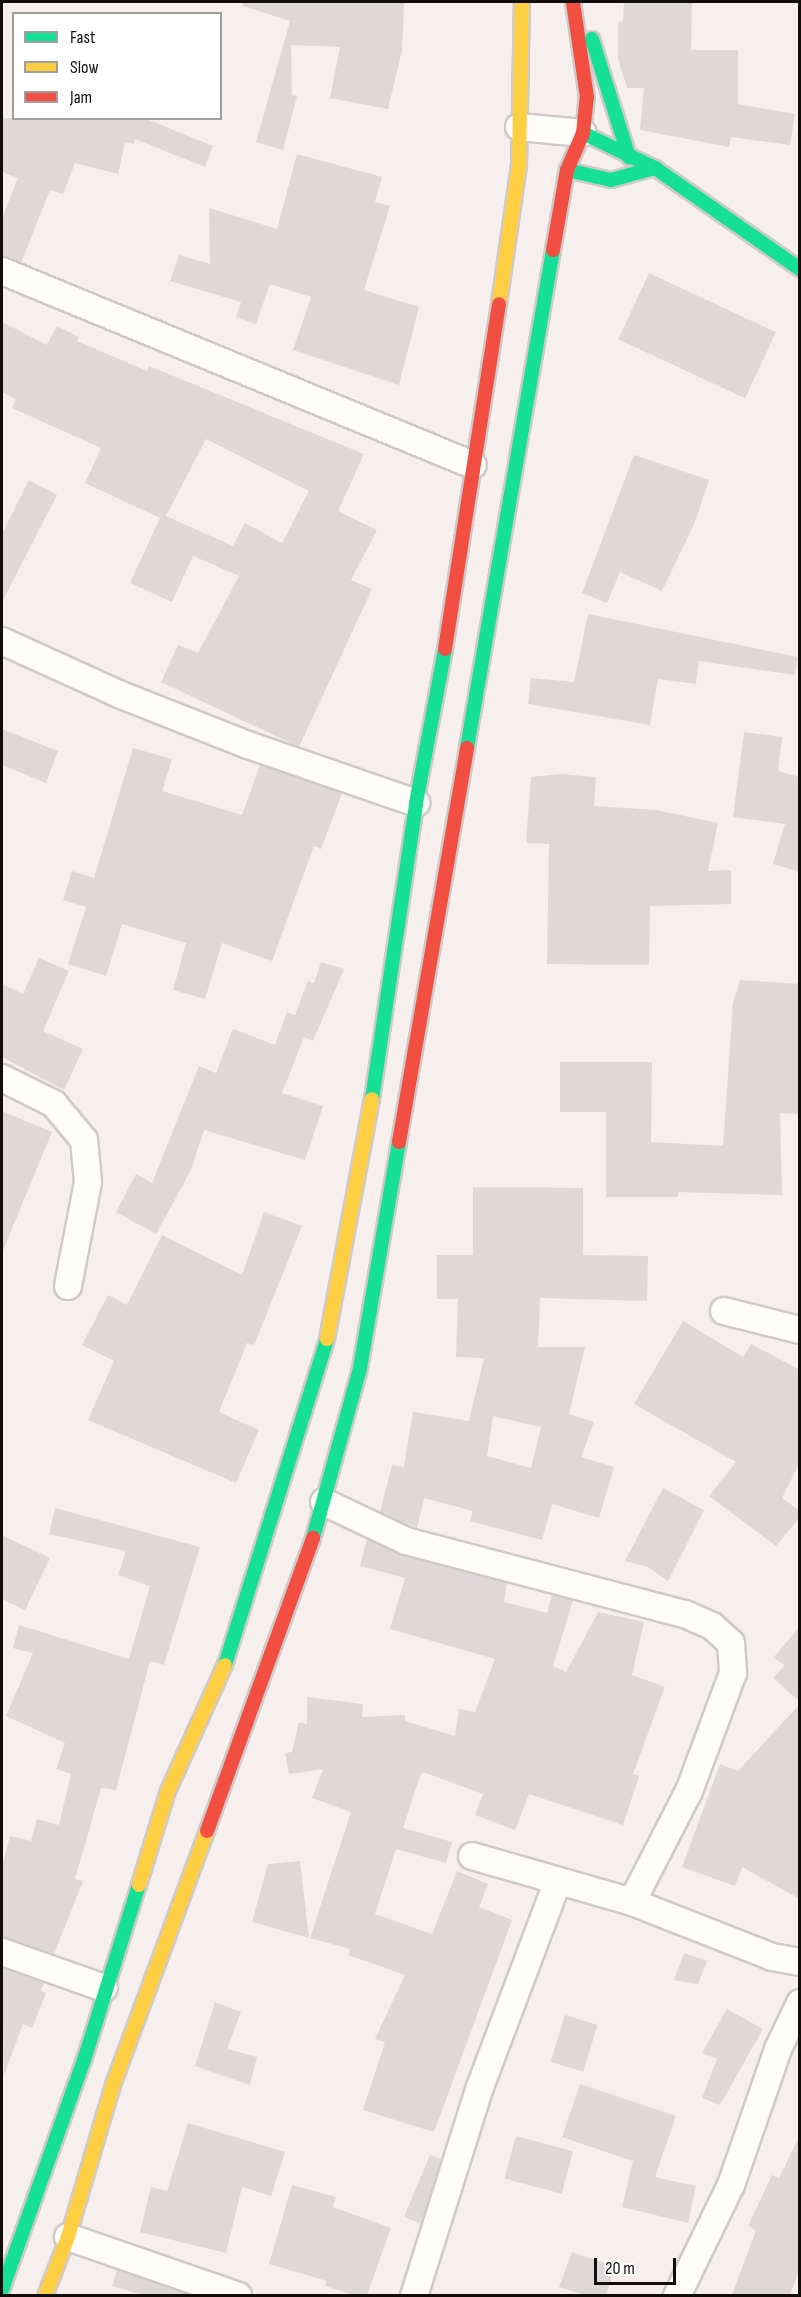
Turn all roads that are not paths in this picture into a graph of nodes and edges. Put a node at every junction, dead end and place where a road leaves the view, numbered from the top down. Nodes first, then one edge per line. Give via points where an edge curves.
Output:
1 (522, 2) edge
2 (573, 2) edge
3 (580, 2) edge
4 (519, 127) junction
5 (583, 133) junction
6 (629, 157) junction
7 (655, 168) junction
8 (567, 171) junction
9 (800, 269) edge
10 (2, 271) edge
11 (472, 465) junction
12 (2, 641) edge
13 (416, 803) junction
14 (2, 1078) edge
15 (68, 1286) dead end
16 (724, 1311) dead end
17 (800, 1330) edge
18 (324, 1502) junction
19 (472, 1856) dead end
20 (557, 1883) junction
21 (632, 1902) junction
22 (2, 1952) edge
23 (800, 1962) edge
24 (104, 1988) junction
25 (800, 2003) edge
26 (68, 2237) junction
27 (2, 2290) edge
28 (45, 2295) edge
29 (238, 2295) edge
30 (414, 2295) edge
31 (677, 2295) edge

1 - 4 main road
2 - 5 main road via 587,97
3 - 6 main road
4 - 5 street
4 - 11 main road via 519,166
5 - 6 main road
5 - 8 main road
6 - 7 main road
7 - 8 main road via 610,180
7 - 9 main road
8 - 18 main road via 375,1301
10 - 11 street
11 - 13 main road via 460,571
12 - 13 street via 206,729
13 - 24 main road via 387,1016 331,1325 224,1667 168,1791
14 - 15 street via 54,1104 84,1140 88,1182
16 - 17 street
18 - 21 street via 406,1541 685,1614 712,1626 731,1643 733,1673 689,1791
18 - 26 main road via 114,2085
19 - 20 street
20 - 21 street
20 - 30 street via 480,2087
21 - 23 street via 772,1957
22 - 24 street
24 - 27 main road via 84,2057
25 - 31 street via 778,2049 731,2185
26 - 28 main road
26 - 29 street

